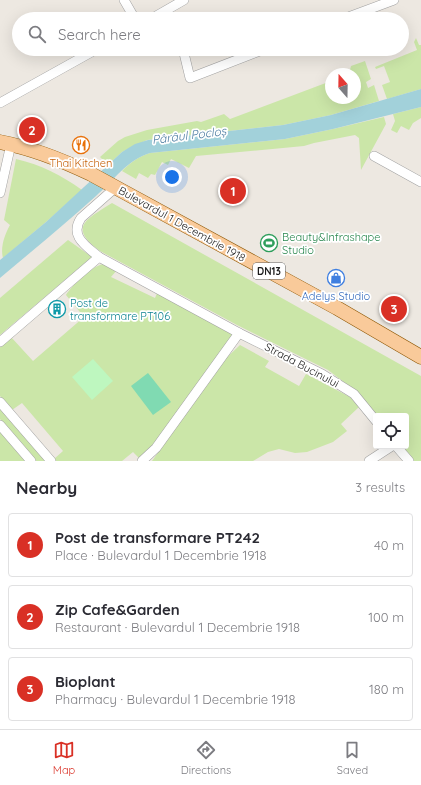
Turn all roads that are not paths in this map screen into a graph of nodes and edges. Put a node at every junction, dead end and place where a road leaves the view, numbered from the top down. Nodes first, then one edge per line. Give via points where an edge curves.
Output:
1 (124, 0) edge
2 (184, 0) edge
3 (394, 0) edge
4 (131, 12) edge
5 (170, 12) edge
6 (362, 12) edge
7 (84, 56) edge
8 (185, 56) edge
9 (247, 56) edge
10 (0, 103) edge
11 (5, 143) edge
12 (374, 156) dead end
13 (421, 182) edge
14 (115, 188) junction
15 (0, 193) edge
16 (99, 257) junction
17 (239, 333) junction
18 (0, 342) edge
19 (421, 358) edge
20 (0, 402) edge
21 (373, 417) edge
22 (0, 425) edge
23 (387, 449) edge
24 (399, 449) edge
25 (31, 461) edge
26 (51, 461) edge
27 (142, 461) edge
28 (369, 461) edge
29 (409, 461) edge

1 - 4 street
2 - 5 street
3 - 6 street
7 - 10 street
8 - 9 street via 190,78
11 - 14 main road, Bulevardul 1 Decembrie 1918 / DN13 via 43,153 91,174
11 - 15 street
12 - 13 street
14 - 16 street, Strada Bucinului via 77,224 76,232 79,239
14 - 19 main road, Bulevardul 1 Decembrie 1918 / DN13 via 337,308
16 - 17 street, Strada Bucinului
16 - 18 street
17 - 21 street, Strada Bucinului via 322,374 354,394
17 - 27 street via 156,448
20 - 26 street
22 - 25 street
23 - 28 street
24 - 29 street

